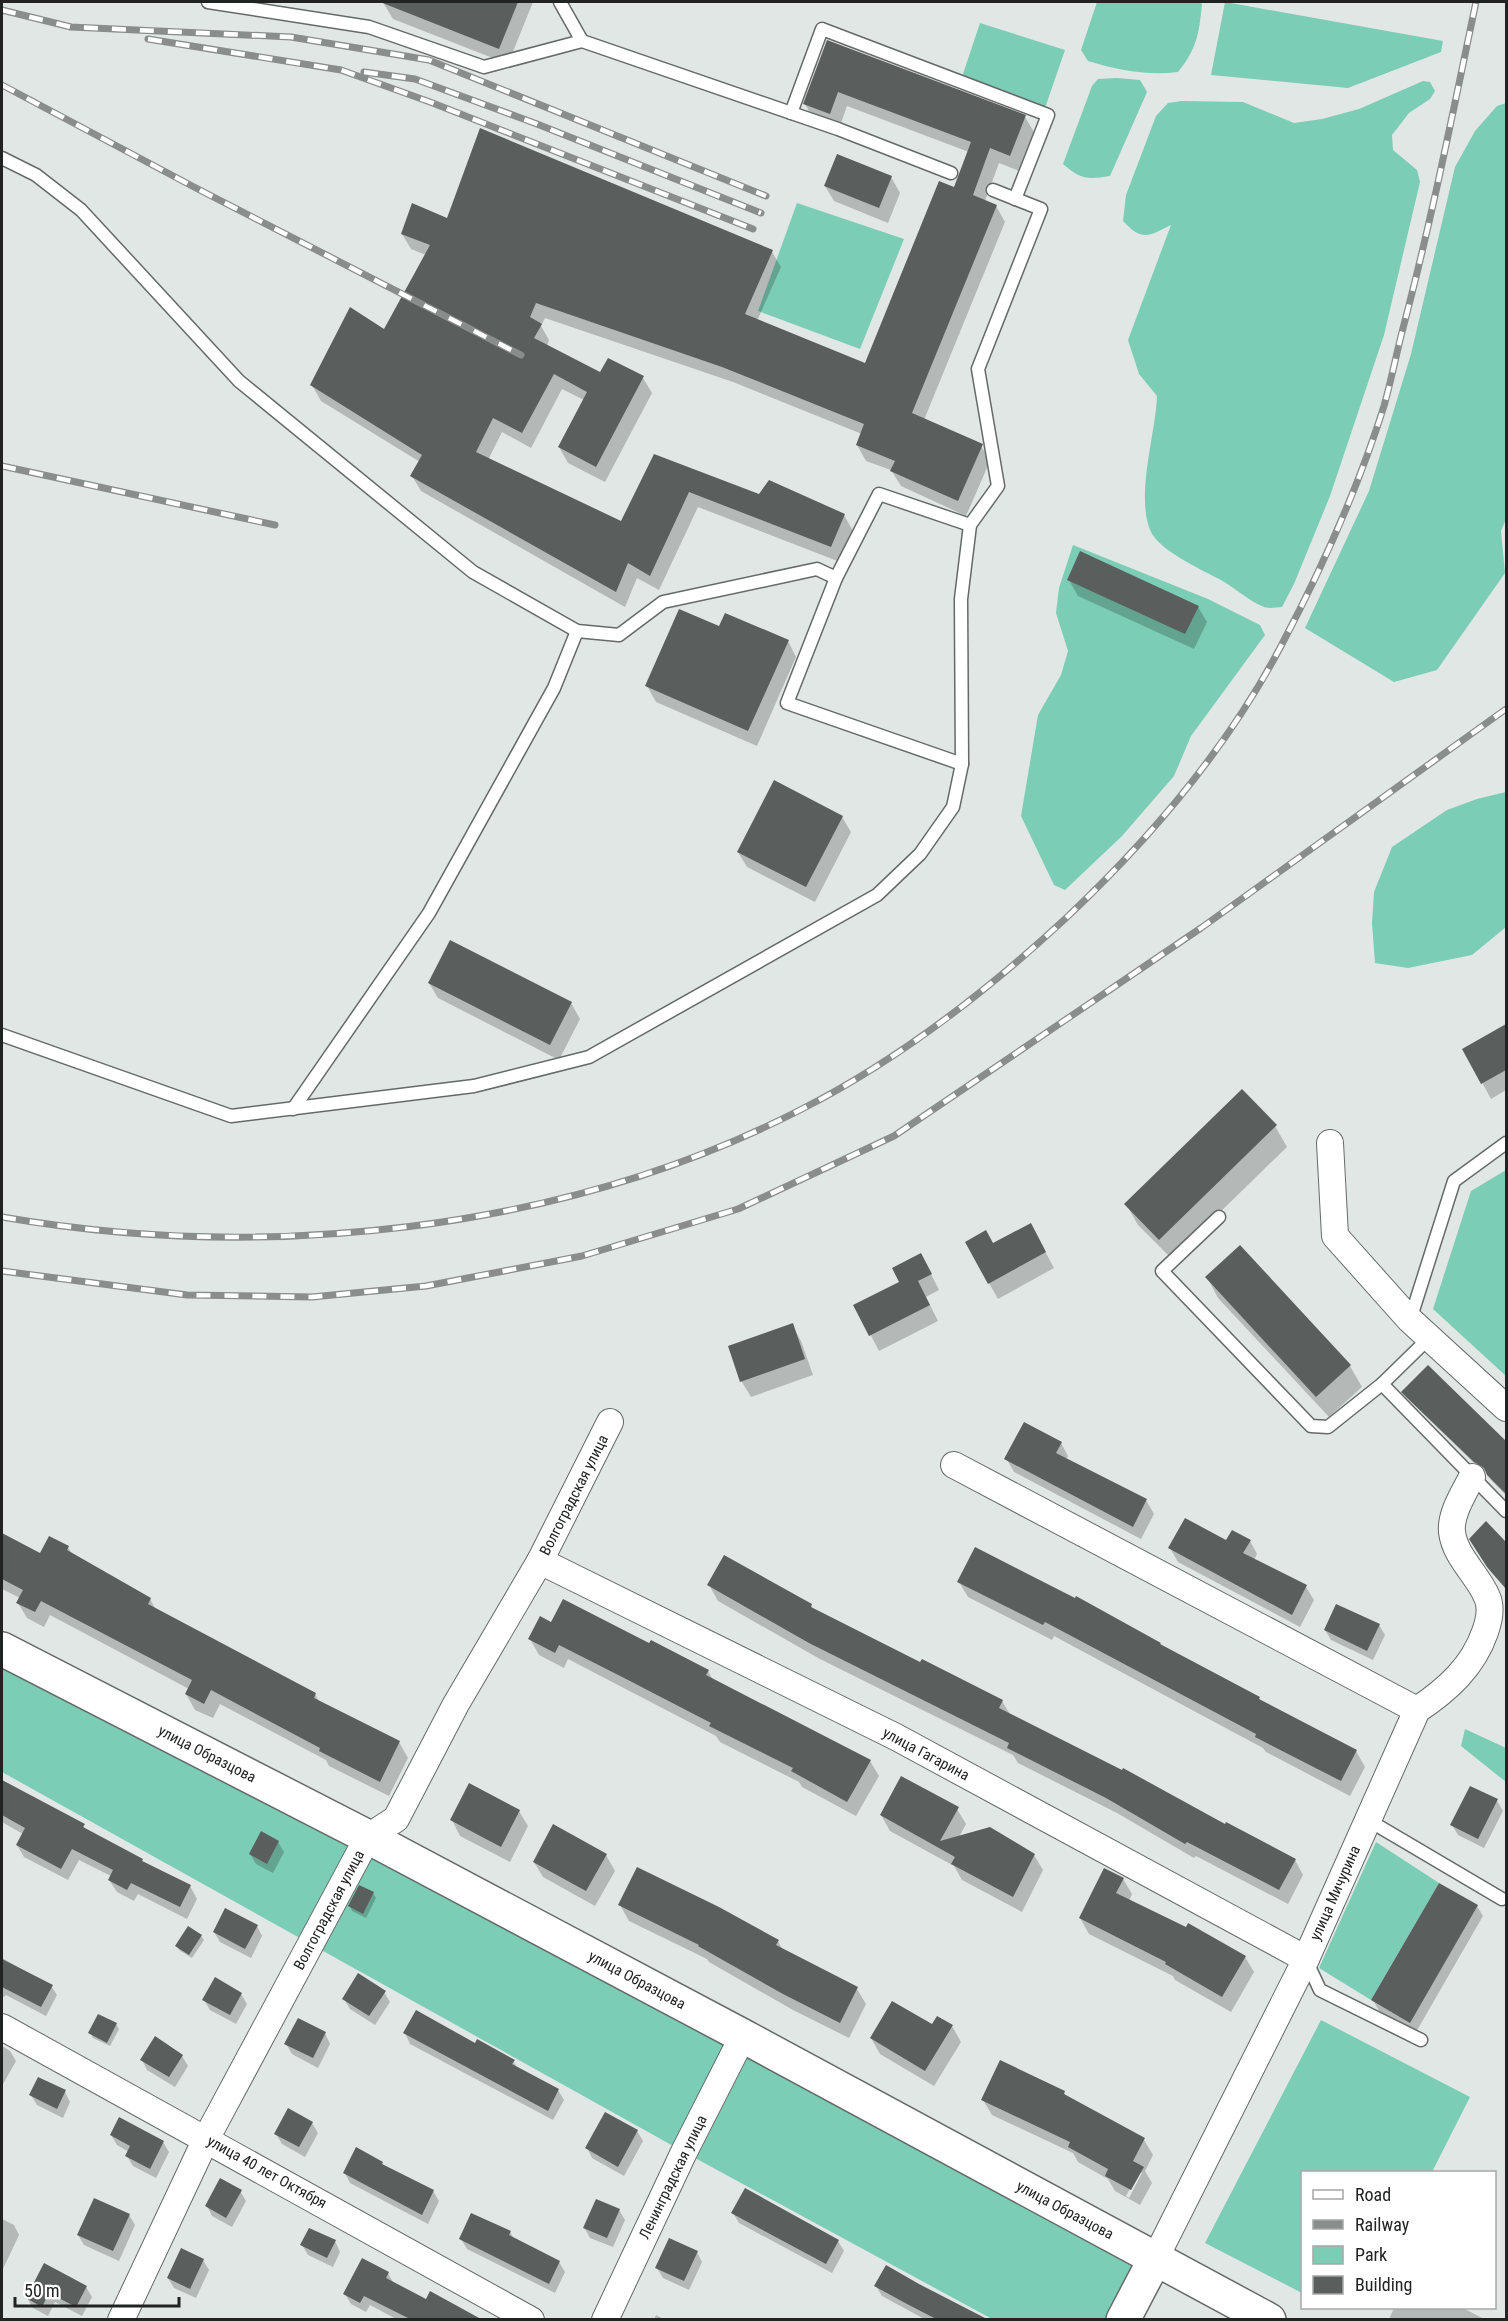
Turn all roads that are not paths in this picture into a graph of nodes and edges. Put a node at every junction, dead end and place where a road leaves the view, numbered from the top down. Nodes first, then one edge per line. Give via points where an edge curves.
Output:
1 (208, 2) edge
2 (560, 2) edge
3 (582, 41) junction
4 (791, 113) junction
5 (2, 158) edge
6 (951, 173) dead end
7 (993, 190) dead end
8 (1015, 199) junction
9 (970, 525) junction
10 (836, 578) junction
11 (577, 631) junction
12 (962, 764) junction
13 (2, 1035) edge
14 (293, 1109) junction
15 (1330, 1143) dead end
16 (1506, 1143) edge
17 (1219, 1217) dead end
18 (1410, 1320) junction
19 (1429, 1338) junction
20 (1382, 1384) junction
21 (1506, 1408) edge
22 (610, 1422) dead end
23 (954, 1465) dead end
24 (1472, 1477) junction
25 (1506, 1511) edge
26 (540, 1562) junction
27 (2, 1649) edge
28 (1417, 1710) junction
29 (1368, 1820) junction
30 (368, 1837) junction
31 (1502, 1899) dead end
32 (1306, 1959) junction
33 (2, 2027) edge
34 (743, 2036) junction
35 (1421, 2040) dead end
36 (206, 2139) junction
37 (1155, 2259) junction
38 (121, 2319) edge
39 (531, 2319) edge
40 (604, 2319) edge
41 (1124, 2319) edge
42 (1269, 2319) edge

1 - 3 lane via 369,27 484,67
2 - 3 lane
3 - 4 lane
4 - 6 lane
4 - 8 lane via 822,29 1048,115
5 - 11 lane via 36,175 81,210 238,381 473,572
7 - 8 lane
8 - 9 lane via 1041,209 978,369 998,486
9 - 10 lane via 879,494
9 - 12 lane via 961,599
10 - 11 lane via 818,569 663,602 619,635
10 - 12 lane via 787,703
11 - 14 lane via 554,688 429,913
12 - 14 lane via 953,807 920,854 877,895 589,1057 474,1086
13 - 14 lane via 231,1116
15 - 18 street via 1335,1236
16 - 18 lane via 1454,1181
17 - 20 lane via 1162,1271 1311,1426 1328,1427
18 - 19 street
19 - 20 lane
19 - 21 street
20 - 24 lane
22 - 26 street, Волгоградская улица
23 - 28 street
24 - 25 lane
24 - 28 street via 1456,1510 1452,1531 1457,1549 1488,1598 1490,1619 1479,1649 1459,1676
26 - 30 street, Волгоградская улица via 456,1704 396,1819
26 - 32 street, улица Гагарина via 896,1737
27 - 30 street, улица Образцова
28 - 29 street, улица Мичурина
29 - 31 lane
29 - 32 street, улица Мичурина
30 - 34 street, улица Образцова
30 - 36 street, Волгоградская улица
32 - 35 lane via 1320,1990
32 - 37 street, улица Мичурина
33 - 36 street, улица 40 лет Октября
34 - 37 street, улица Образцова
34 - 40 street, Ленинградская улица
36 - 38 street, Волгоградская улица
36 - 39 street, улица 40 лет Октября
37 - 41 street, улица Мичурина
37 - 42 street, улица Образцова

